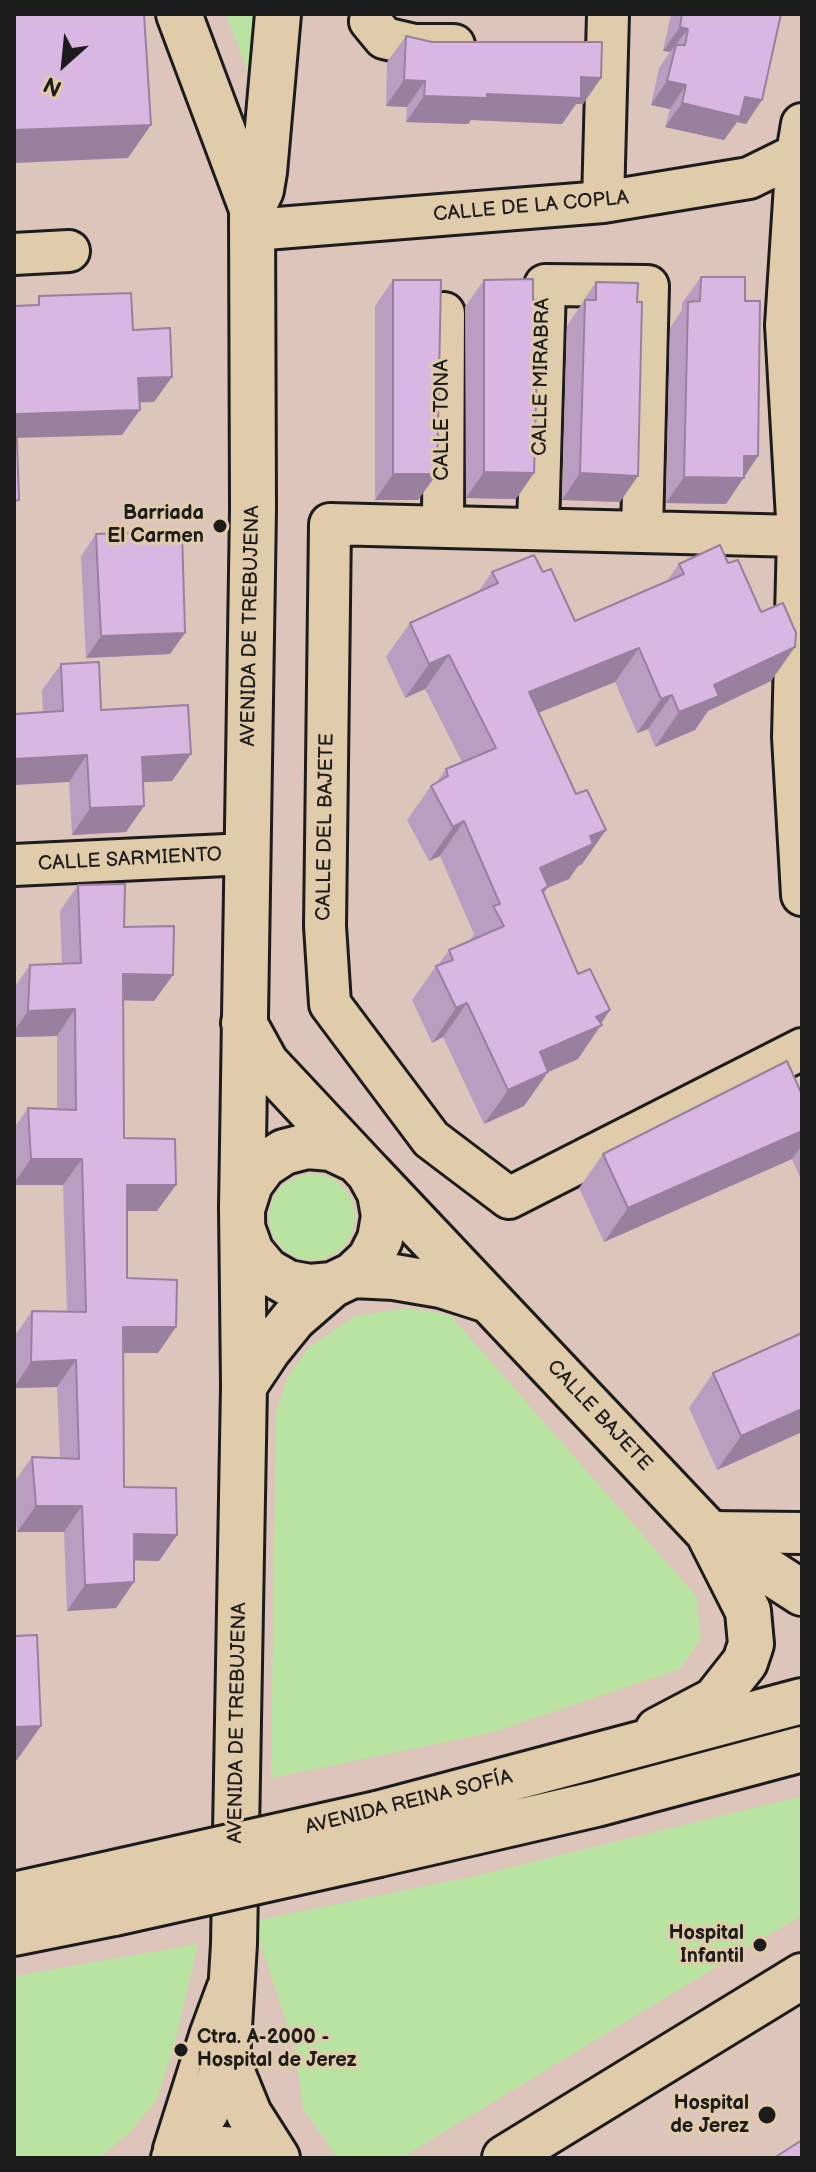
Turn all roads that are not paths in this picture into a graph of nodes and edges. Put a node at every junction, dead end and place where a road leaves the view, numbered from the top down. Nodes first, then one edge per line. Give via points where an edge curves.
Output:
1 (160, 14) edge
2 (179, 14) edge
3 (278, 14) edge
4 (372, 14) edge
5 (596, 35) edge
6 (494, 45) edge
7 (211, 97) junction
8 (800, 144) edge
9 (603, 202) junction
10 (252, 220) junction
11 (69, 251) dead end
12 (14, 254) edge
13 (444, 313) edge
14 (443, 527) junction
15 (538, 529) junction
16 (642, 532) junction
17 (798, 536) junction
18 (247, 854) junction
19 (14, 865) edge
20 (802, 895) edge
21 (244, 1023) junction
22 (802, 1049) edge
23 (360, 1166) junction
24 (242, 1219) junction
25 (343, 1280) junction
26 (490, 1301) junction
27 (244, 1386) junction
28 (708, 1532) junction
29 (802, 1533) edge
30 (802, 1593) edge
31 (802, 1701) edge
32 (629, 1745) junction
33 (802, 1749) edge
34 (378, 1834) junction
35 (14, 1895) edge
36 (105, 1895) junction
37 (14, 1933) edge
38 (234, 1944) junction
39 (802, 1976) edge
40 (227, 2060) junction
41 (161, 2158) edge
42 (174, 2158) edge
43 (264, 2158) edge
44 (277, 2158) edge
45 (505, 2158) edge

1 - 7 street
2 - 7 main road
3 - 10 main road via 264,172
4 - 6 street via 370,21 384,38 414,45
5 - 9 street
7 - 10 main road
8 - 9 street, CALLE DE LA COPLA via 749,178
8 - 17 street via 786,325
9 - 10 street, CALLE DE LA COPLA
10 - 18 main road, AVENIDA DE TREBUJENA
11 - 12 street
13 - 14 street, CALLE TONA
14 - 15 street, CALLE DEL BAJETE
14 - 22 street, CALLE DEL BAJETE via 330,524 325,926 330,1004 431,1139 509,1198
15 - 16 street, CALLE DEL BAJETE
15 - 16 street, CALLE MIRABRA via 545,285 648,286
16 - 17 street, CALLE DEL BAJETE
17 - 20 street via 793,737
18 - 19 street, CALLE SARMIENTO
18 - 21 main road, AVENIDA DE TREBUJENA
21 - 23 main road, AVENIDA DE TREBUJENA via 266,1063
21 - 24 main road, AVENIDA DE TREBUJENA
23 - 24 main road, AVENIDA DE TREBUJENA via 331,1148 307,1146 284,1152 264,1165 250,1184
23 - 25 main road, AVENIDA DE TREBUJENA via 380,1193 384,1216 370,1259
23 - 26 main road, CALLE BAJETE
24 - 25 main road, AVENIDA DE TREBUJENA via 251,1252 267,1271 310,1287
24 - 27 main road, AVENIDA DE TREBUJENA
25 - 26 main road, CALLE BAJETE via 394,1277
25 - 27 main road, AVENIDA DE TREBUJENA via 294,1318
26 - 28 main road, CALLE BAJETE
27 - 38 main road, AVENIDA DE TREBUJENA
28 - 29 street
28 - 30 main road
28 - 32 main road via 748,1611 751,1644 745,1662 715,1700
31 - 32 main road, AVENIDA REINA SOFÍA
32 - 34 main road, AVENIDA REINA SOFÍA
33 - 34 main road, AVENIDA REINA SOFÍA via 596,1804
34 - 36 main road, AVENIDA REINA SOFÍA, bridge
35 - 36 main road, AVENIDA REINA SOFÍA
36 - 37 main road, AVENIDA REINA SOFÍA
38 - 40 main road, AVENIDA DE TREBUJENA
38 - 41 lane
39 - 45 main road
40 - 42 main road, AVENIDA DE TREBUJENA via 206,2112
40 - 44 main road, AVENIDA DE TREBUJENA via 249,2114
42 - 43 main road via 210,2148

